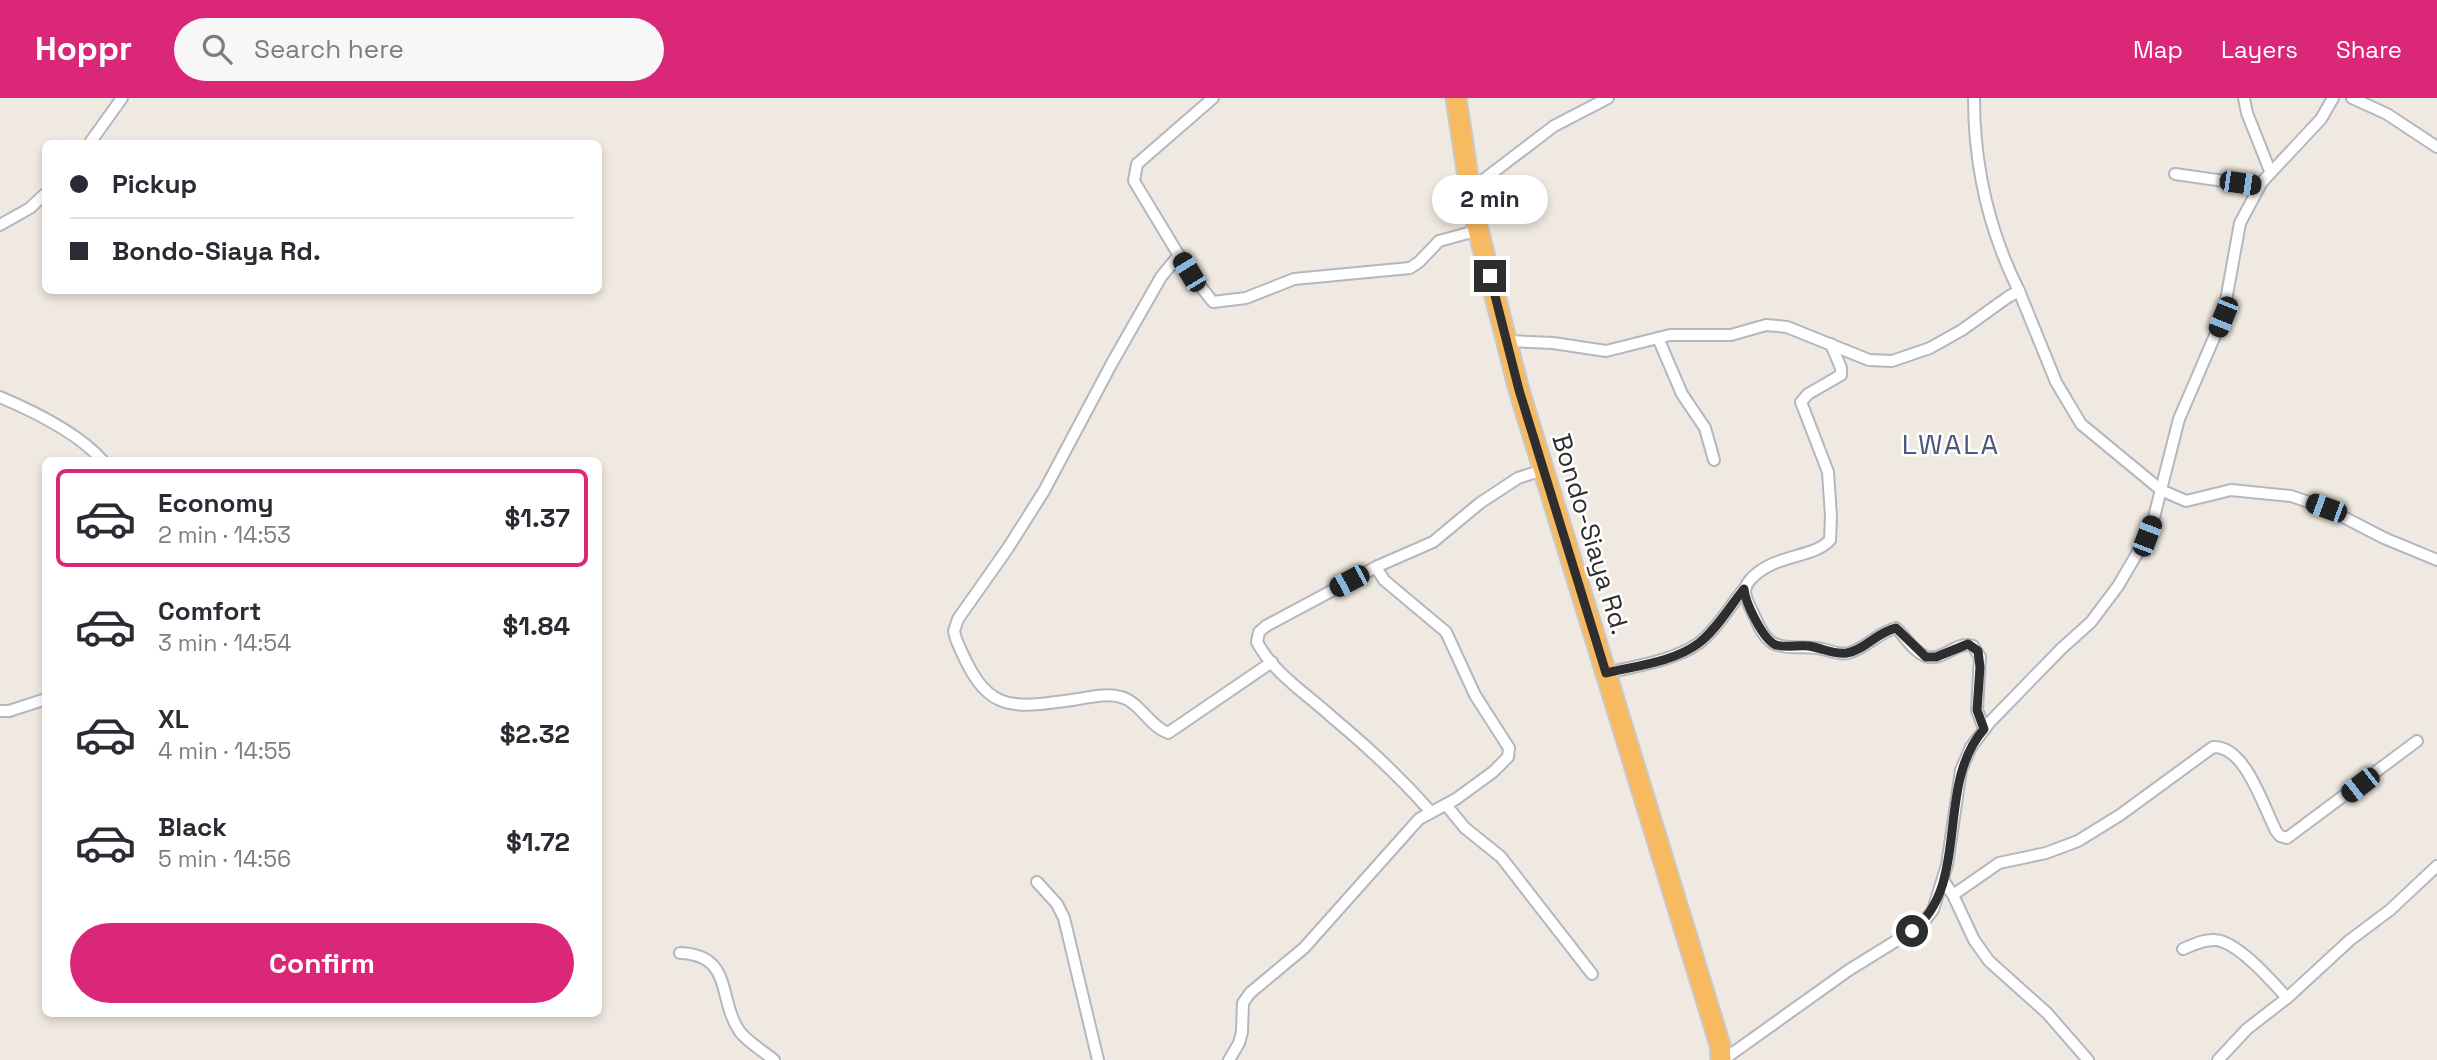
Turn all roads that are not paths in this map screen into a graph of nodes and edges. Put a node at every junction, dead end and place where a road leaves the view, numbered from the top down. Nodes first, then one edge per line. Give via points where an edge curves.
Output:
1 (1213, 98) edge
2 (1456, 98) edge
3 (1608, 98) edge
4 (1974, 98) edge
5 (2244, 98) edge
6 (2333, 98) edge
7 (2353, 98) edge
8 (118, 99) edge
9 (92, 140) edge
10 (2437, 147) edge
11 (2270, 171) junction
12 (2175, 174) dead end
13 (2259, 186) junction
14 (1470, 190) junction
15 (42, 197) edge
16 (0, 225) edge
17 (1479, 230) junction
18 (1179, 255) junction
19 (2019, 291) junction
20 (1658, 338) junction
21 (1506, 341) junction
22 (1831, 344) junction
23 (0, 397) edge
24 (99, 457) edge
25 (1714, 460) dead end
26 (1543, 470) junction
27 (2161, 490) junction
28 (2437, 560) edge
29 (1378, 566) junction
30 (1744, 589) junction
31 (1272, 662) junction
32 (1606, 673) junction
33 (42, 700) edge
34 (0, 711) edge
35 (1984, 729) junction
36 (2417, 741) dead end
37 (1446, 805) junction
38 (1430, 811) junction
39 (2437, 866) edge
40 (1943, 880) junction
41 (1037, 881) dead end
42 (1953, 895) junction
43 (2183, 948) dead end
44 (680, 953) dead end
45 (1592, 974) dead end
46 (2287, 998) junction
47 (774, 1060) edge
48 (1098, 1060) edge
49 (1229, 1060) edge
50 (1722, 1060) edge
51 (2088, 1060) edge
52 (2218, 1060) edge

1 - 18 street via 1134,170 1134,181
2 - 14 highway, Bondo-Siaya Rd.
3 - 14 street via 1554,126
4 - 19 street via 1989,218
5 - 11 street
6 - 11 street via 2309,133
7 - 10 street via 2388,114
8 - 9 street
11 - 13 street
12 - 13 street
13 - 27 street via 2240,223 2223,317 2179,419
14 - 17 highway, Bondo-Siaya Rd.
15 - 16 street
17 - 18 street via 1439,241 1410,268 1294,279 1221,302 1208,298
17 - 21 highway, Bondo-Siaya Rd.
18 - 31 street via 1161,277 1023,526 954,631 980,686 999,701 1032,706 1123,697 1168,733
19 - 22 street via 1973,324 1900,360 1869,360
19 - 27 street via 2056,383 2081,424
20 - 21 street via 1602,352
20 - 22 street via 1731,335 1772,324
20 - 25 street via 1682,394 1705,428
21 - 26 highway, Bondo-Siaya Rd.
22 - 30 street via 1841,375 1801,402 1828,472 1830,540 1768,566
23 - 24 street via 61,429
26 - 29 street via 1518,478 1433,542
26 - 32 highway, Bondo-Siaya Rd.
27 - 28 street via 2186,501 2231,490 2291,496
27 - 35 street via 2147,536 2102,608
29 - 31 street via 1259,632 1257,642
29 - 37 street via 1384,580 1450,637 1475,695 1509,748 1493,772
30 - 32 street via 1704,638 1690,648
30 - 35 street via 1764,635 1778,645 1849,653 1896,628 1926,657 1973,646 1980,657 1977,710
31 - 38 street via 1390,768
32 - 50 highway, Bondo-Siaya Rd.
33 - 34 street
35 - 40 street via 1961,770
36 - 42 street via 2287,838 2276,831 2242,762 2229,750 2213,747 2078,841 1999,863
37 - 38 street
37 - 45 street via 1465,828 1501,857
38 - 49 street via 1304,948 1245,998 1242,1032
39 - 46 street
40 - 42 street
40 - 50 street via 1933,910 1923,923
41 - 48 street via 1064,918
42 - 51 street via 1989,961 2052,1018
43 - 46 street via 2202,941 2223,942 2256,964
44 - 47 street via 702,956 716,968 741,1033
46 - 52 street via 2247,1029

